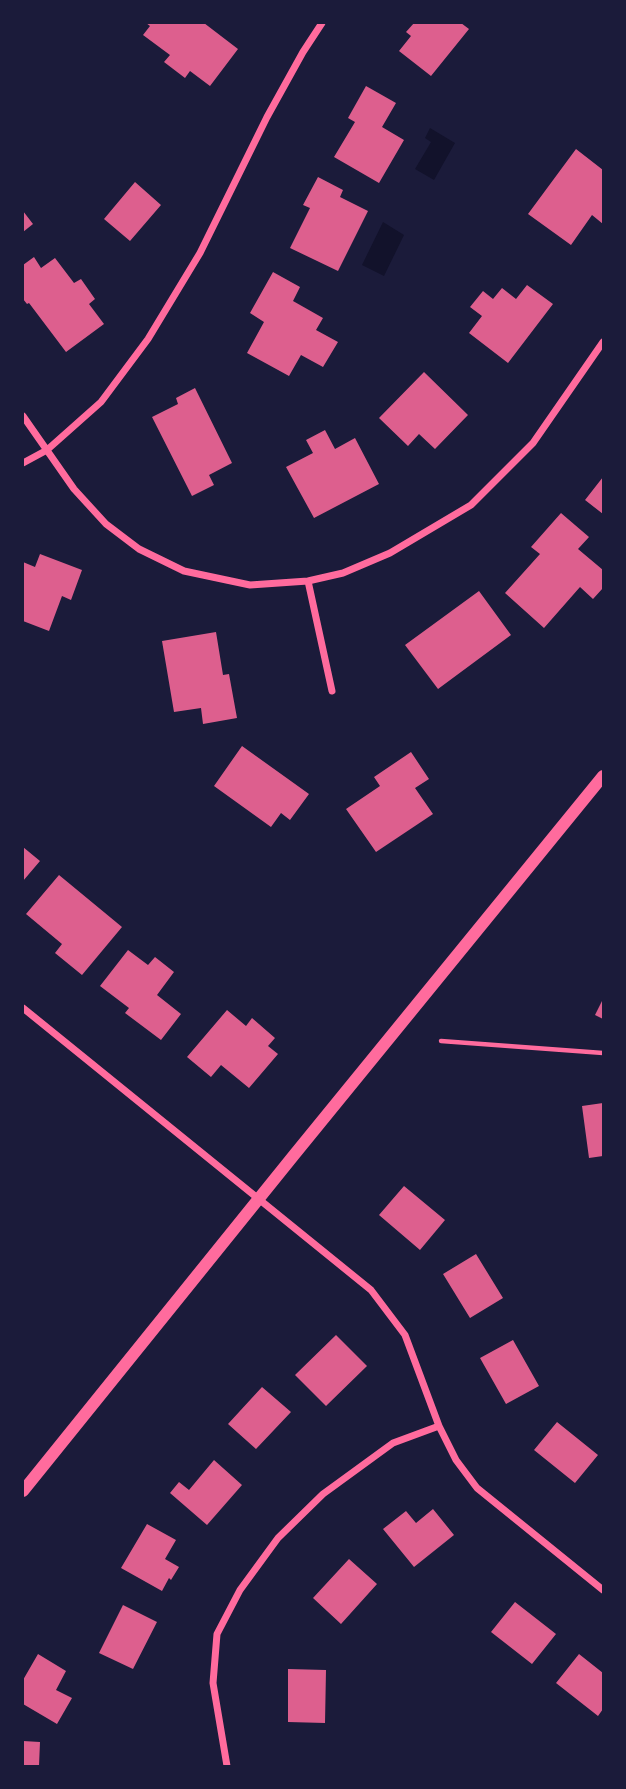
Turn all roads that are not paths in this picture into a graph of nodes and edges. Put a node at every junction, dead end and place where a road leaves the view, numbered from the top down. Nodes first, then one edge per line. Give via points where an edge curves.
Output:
1 (322, 23) edge
2 (603, 342) edge
3 (23, 416) edge
4 (47, 450) junction
5 (23, 463) edge
6 (308, 582) junction
7 (332, 691) dead end
8 (603, 776) edge
9 (23, 1007) edge
10 (258, 1199) junction
11 (439, 1426) junction
12 (23, 1491) edge
13 (603, 1590) edge
14 (228, 1766) edge

1 - 4 street via 267,117 200,253 148,340 100,402
2 - 6 street via 533,443 471,505 390,553
3 - 4 street
4 - 5 street
4 - 6 street via 106,524 139,549 184,571 250,585
6 - 7 street
8 - 10 street
9 - 10 street
10 - 11 street via 371,1290 405,1335
10 - 12 street
11 - 13 street via 477,1488
11 - 14 street via 393,1443 323,1494 278,1538 240,1590 217,1634 213,1683

